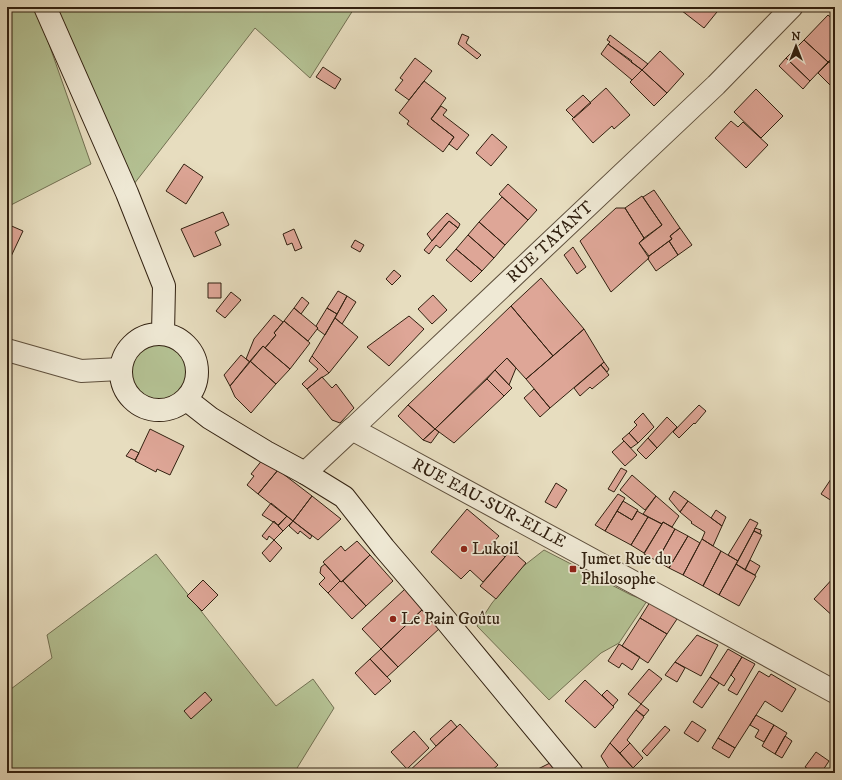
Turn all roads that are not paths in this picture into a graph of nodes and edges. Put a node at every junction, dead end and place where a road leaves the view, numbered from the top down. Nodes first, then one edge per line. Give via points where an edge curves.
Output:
1 (45, 7) edge
2 (792, 7) edge
3 (162, 333) junction
4 (7, 350) edge
5 (120, 369) junction
6 (187, 400) junction
7 (352, 429) junction
8 (306, 473) junction
9 (835, 692) edge
10 (572, 773) edge

1 - 3 main road via 127,193 164,286
2 - 7 street, RUE TAYANT via 716,85
3 - 5 main road via 150,334 139,339 126,352
3 - 6 main road via 176,337 187,345 194,355 198,368 196,386
4 - 5 main road via 81,371
5 - 6 main road via 127,393 135,402 147,409 172,409
6 - 8 main road via 210,418
7 - 8 main road, RUE TAYANT
7 - 9 main road, RUE EAU-SUR-ELLE
8 - 10 main road via 344,497

